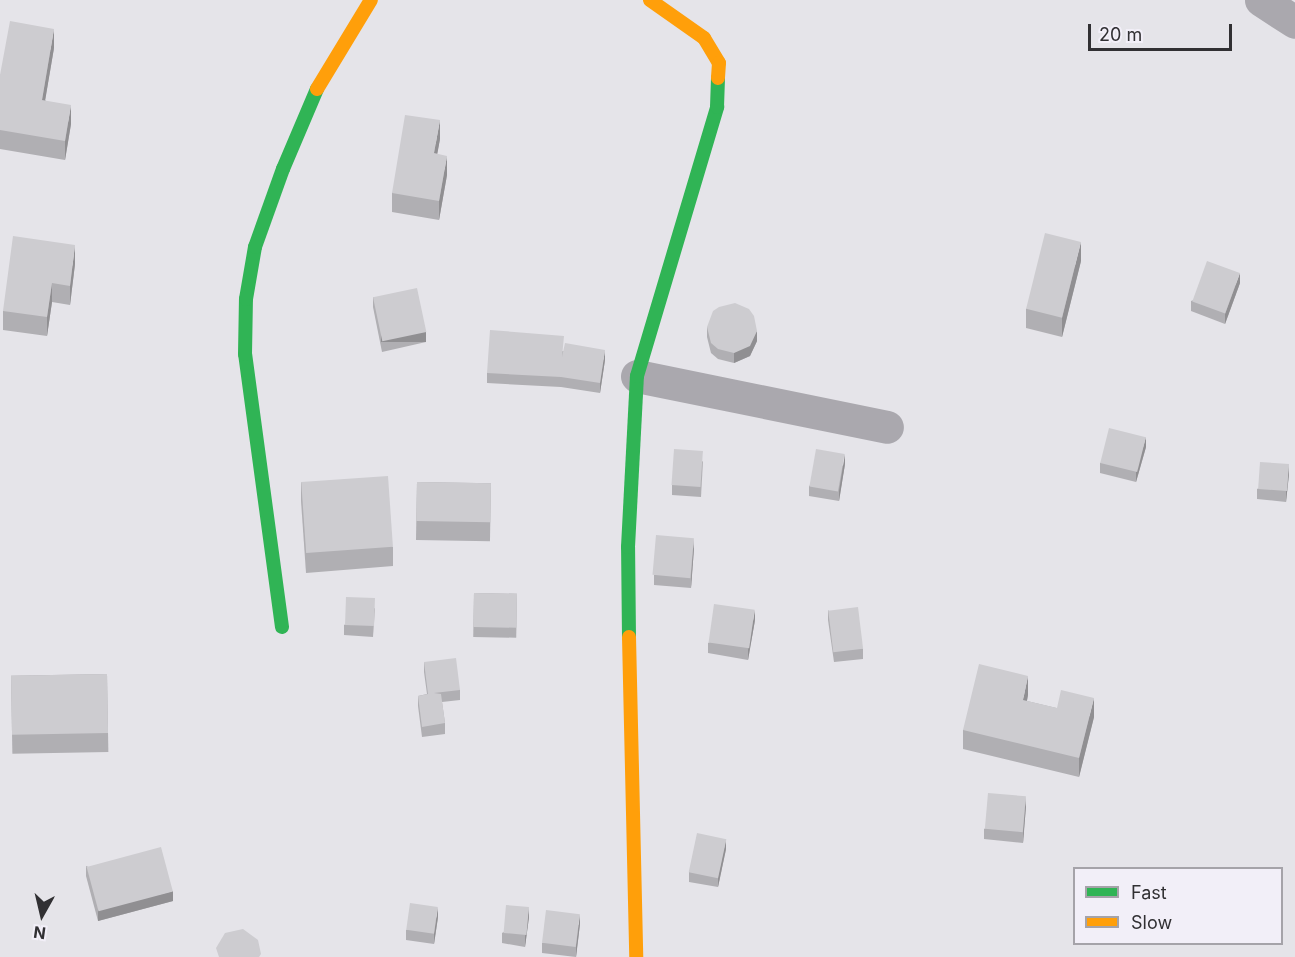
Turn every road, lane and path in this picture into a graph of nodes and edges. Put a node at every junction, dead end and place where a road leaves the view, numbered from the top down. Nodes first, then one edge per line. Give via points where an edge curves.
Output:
1 (371, 0) edge
2 (650, 0) edge
3 (1261, 0) edge
4 (1295, 22) edge
5 (637, 376) junction
6 (887, 427) dead end
7 (282, 627) dead end
8 (636, 957) edge

1 - 7 street via 320,81 292,147 255,247 246,299 245,354
2 - 5 street via 705,38 719,63 717,107
3 - 4 street
5 - 6 street
5 - 8 street via 628,547

